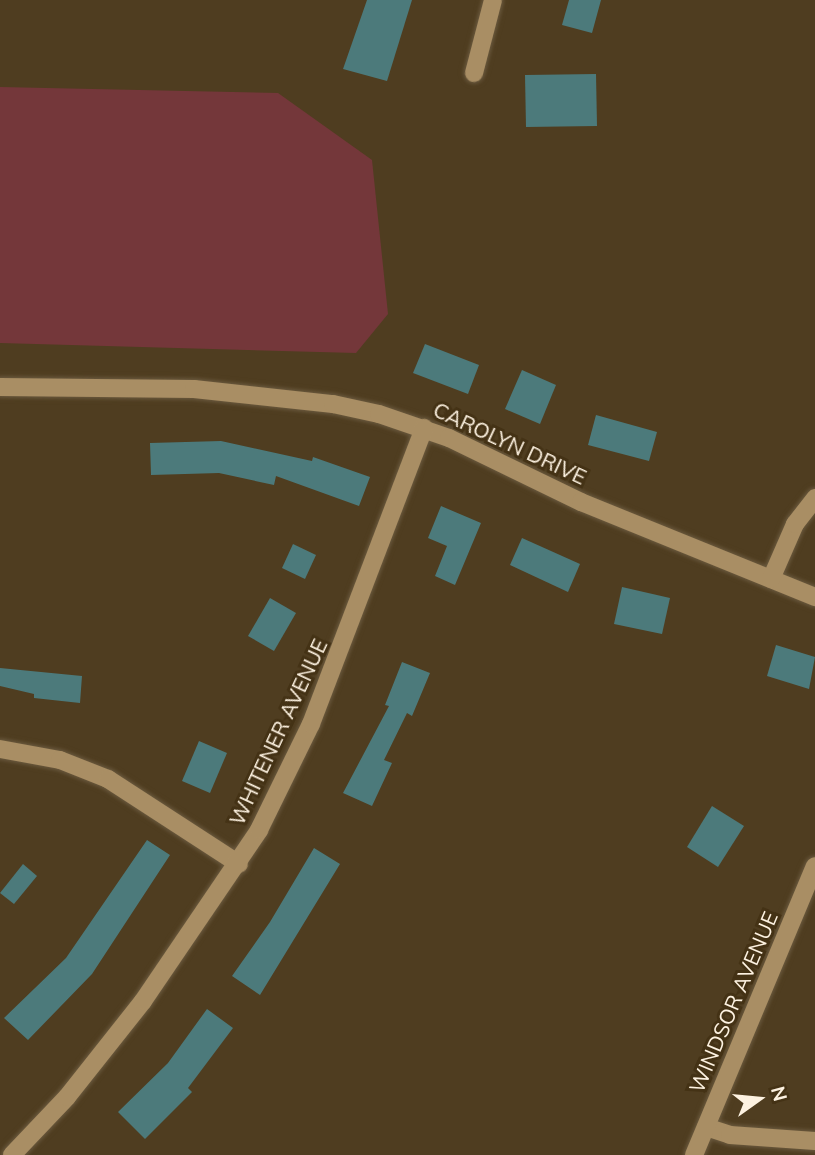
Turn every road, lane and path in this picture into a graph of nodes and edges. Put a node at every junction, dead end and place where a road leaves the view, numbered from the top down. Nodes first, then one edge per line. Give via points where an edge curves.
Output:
1 (494, 0) edge
2 (474, 73) dead end
3 (0, 387) edge
4 (424, 428) junction
5 (815, 498) edge
6 (771, 579) junction
7 (815, 597) edge
8 (0, 749) edge
9 (239, 864) junction
10 (815, 866) edge
11 (706, 1127) junction
12 (815, 1141) edge
13 (12, 1155) edge
14 (694, 1155) edge

1 - 2 street
3 - 4 street, CAROLYN DRIVE via 124,386 264,395 333,404
4 - 6 street, CAROLYN DRIVE via 581,502
4 - 9 street, WHITENER AVENUE via 311,724
5 - 6 street via 790,533
6 - 7 street, CAROLYN DRIVE
8 - 9 street via 60,760 108,779
9 - 13 street, WHITENER AVENUE via 143,1001 66,1097
10 - 11 street, WINDSOR AVENUE
11 - 12 street via 730,1135
11 - 14 street, WINDSOR AVENUE

